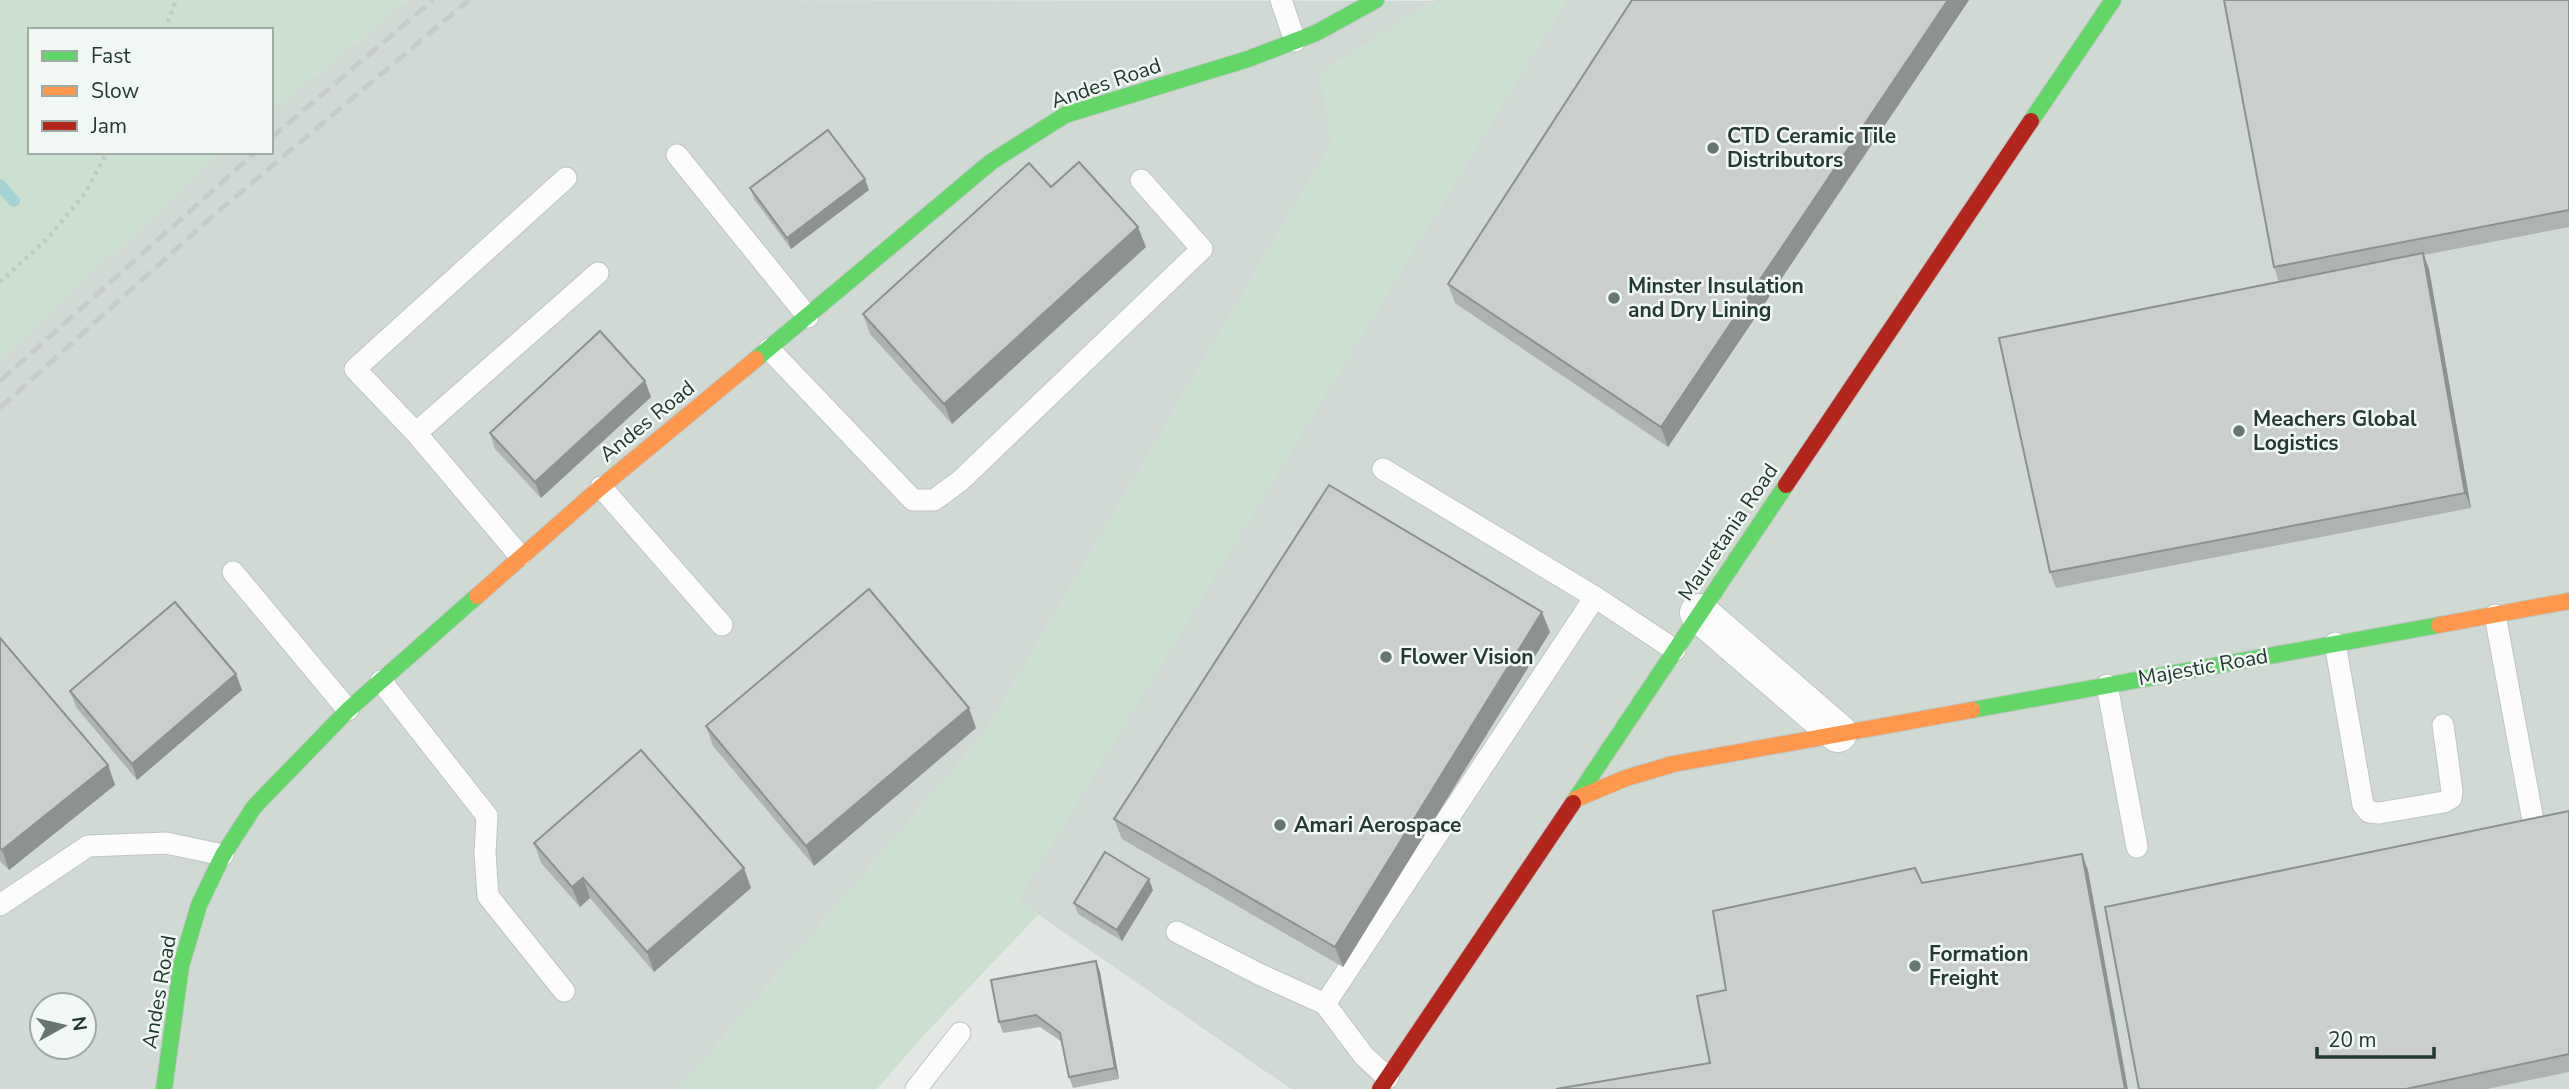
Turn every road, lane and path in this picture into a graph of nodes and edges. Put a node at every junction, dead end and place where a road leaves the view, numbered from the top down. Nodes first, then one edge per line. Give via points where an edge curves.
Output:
1 (176, 0) edge
2 (1281, 0) edge
3 (1376, 0) edge
4 (2113, 0) edge
5 (166, 28) edge
6 (1295, 41) junction
7 (106, 154) edge
8 (677, 155) dead end
9 (566, 178) dead end
10 (1141, 180) dead end
11 (598, 273) dead end
12 (0, 282) edge
13 (808, 317) junction
14 (768, 349) junction
15 (416, 433) junction
16 (1384, 469) dead end
17 (601, 486) junction
18 (520, 556) junction
19 (233, 572) dead end
20 (1595, 597) junction
21 (2569, 601) edge
22 (1699, 613) junction
23 (2495, 615) junction
24 (722, 625) dead end
25 (2335, 643) junction
26 (1675, 650) junction
27 (381, 681) junction
28 (2107, 685) junction
29 (348, 710) junction
30 (2443, 725) dead end
31 (1838, 733) junction
32 (1576, 799) junction
33 (2532, 815) dead end
34 (2137, 847) dead end
35 (223, 855) junction
36 (0, 905) edge
37 (1177, 932) dead end
38 (564, 991) dead end
39 (1325, 1004) junction
40 (960, 1033) dead end
41 (1384, 1083) edge
42 (164, 1089) edge
43 (916, 1089) edge

1 - 5 path
2 - 6 lane
3 - 6 street, Andes Road
4 - 22 street, Mauretania Road
6 - 13 street, Andes Road via 1065,115 991,162
7 - 12 path via 85,193 50,237
8 - 13 lane
9 - 15 lane via 355,369
10 - 14 lane via 1202,249 960,481 934,500 913,500
11 - 15 lane
13 - 14 street, Andes Road
14 - 17 street, Andes Road
15 - 18 lane
16 - 20 lane
17 - 18 street, Andes Road
17 - 24 lane
18 - 27 street, Andes Road
19 - 29 lane
20 - 26 lane
20 - 39 lane
21 - 23 street, Majestic Road
22 - 26 street, Mauretania Road
22 - 31 street
23 - 25 street, Majestic Road
23 - 33 lane
25 - 28 street, Majestic Road
25 - 30 lane via 2363,805 2369,811 2379,813 2451,798
26 - 32 street, Mauretania Road
27 - 29 street, Andes Road
27 - 38 lane via 487,816 488,896
28 - 31 street, Majestic Road
28 - 34 lane
29 - 35 street, Andes Road via 254,807
31 - 32 street, Majestic Road via 1672,764
32 - 41 street, Mauretania Road
35 - 36 lane via 166,843 88,846
35 - 42 street, Andes Road via 199,905 181,966
37 - 39 lane
39 - 41 lane
40 - 43 lane

